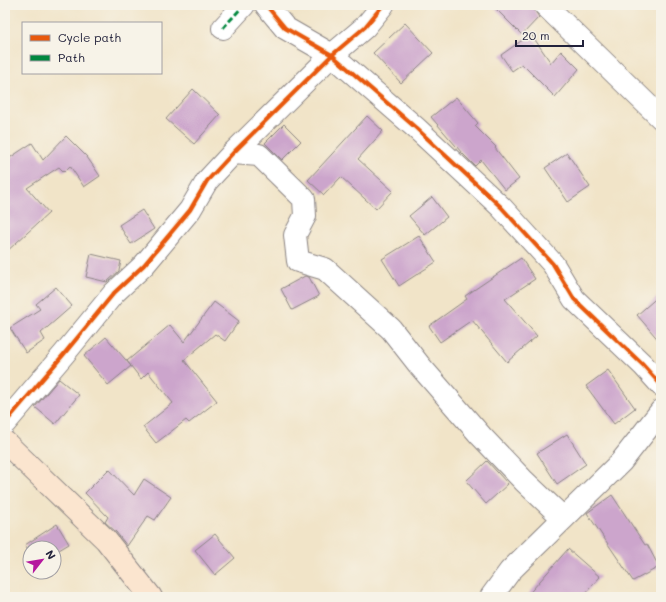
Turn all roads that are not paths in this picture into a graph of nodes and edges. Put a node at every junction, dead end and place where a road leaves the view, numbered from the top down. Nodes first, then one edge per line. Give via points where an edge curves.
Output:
1 (244, 5) edge
2 (266, 5) edge
3 (383, 5) edge
4 (545, 5) edge
5 (223, 28) dead end
6 (332, 55) junction
7 (661, 118) edge
8 (233, 153) junction
9 (661, 385) edge
10 (661, 411) edge
11 (5, 424) edge
12 (5, 442) edge
13 (563, 518) junction
14 (151, 597) edge
15 (491, 597) edge

1 - 5 street
2 - 6 street via 285,28
3 - 6 street via 365,27
4 - 7 street
6 - 8 street
6 - 9 street via 501,207 553,264 574,299
8 - 11 street via 208,181 186,215 144,265 114,294
8 - 13 street via 259,156 304,199 305,216 295,235 298,261 325,269 392,329 468,421
10 - 13 street via 621,462
12 - 14 street via 106,540
13 - 15 street via 510,571

